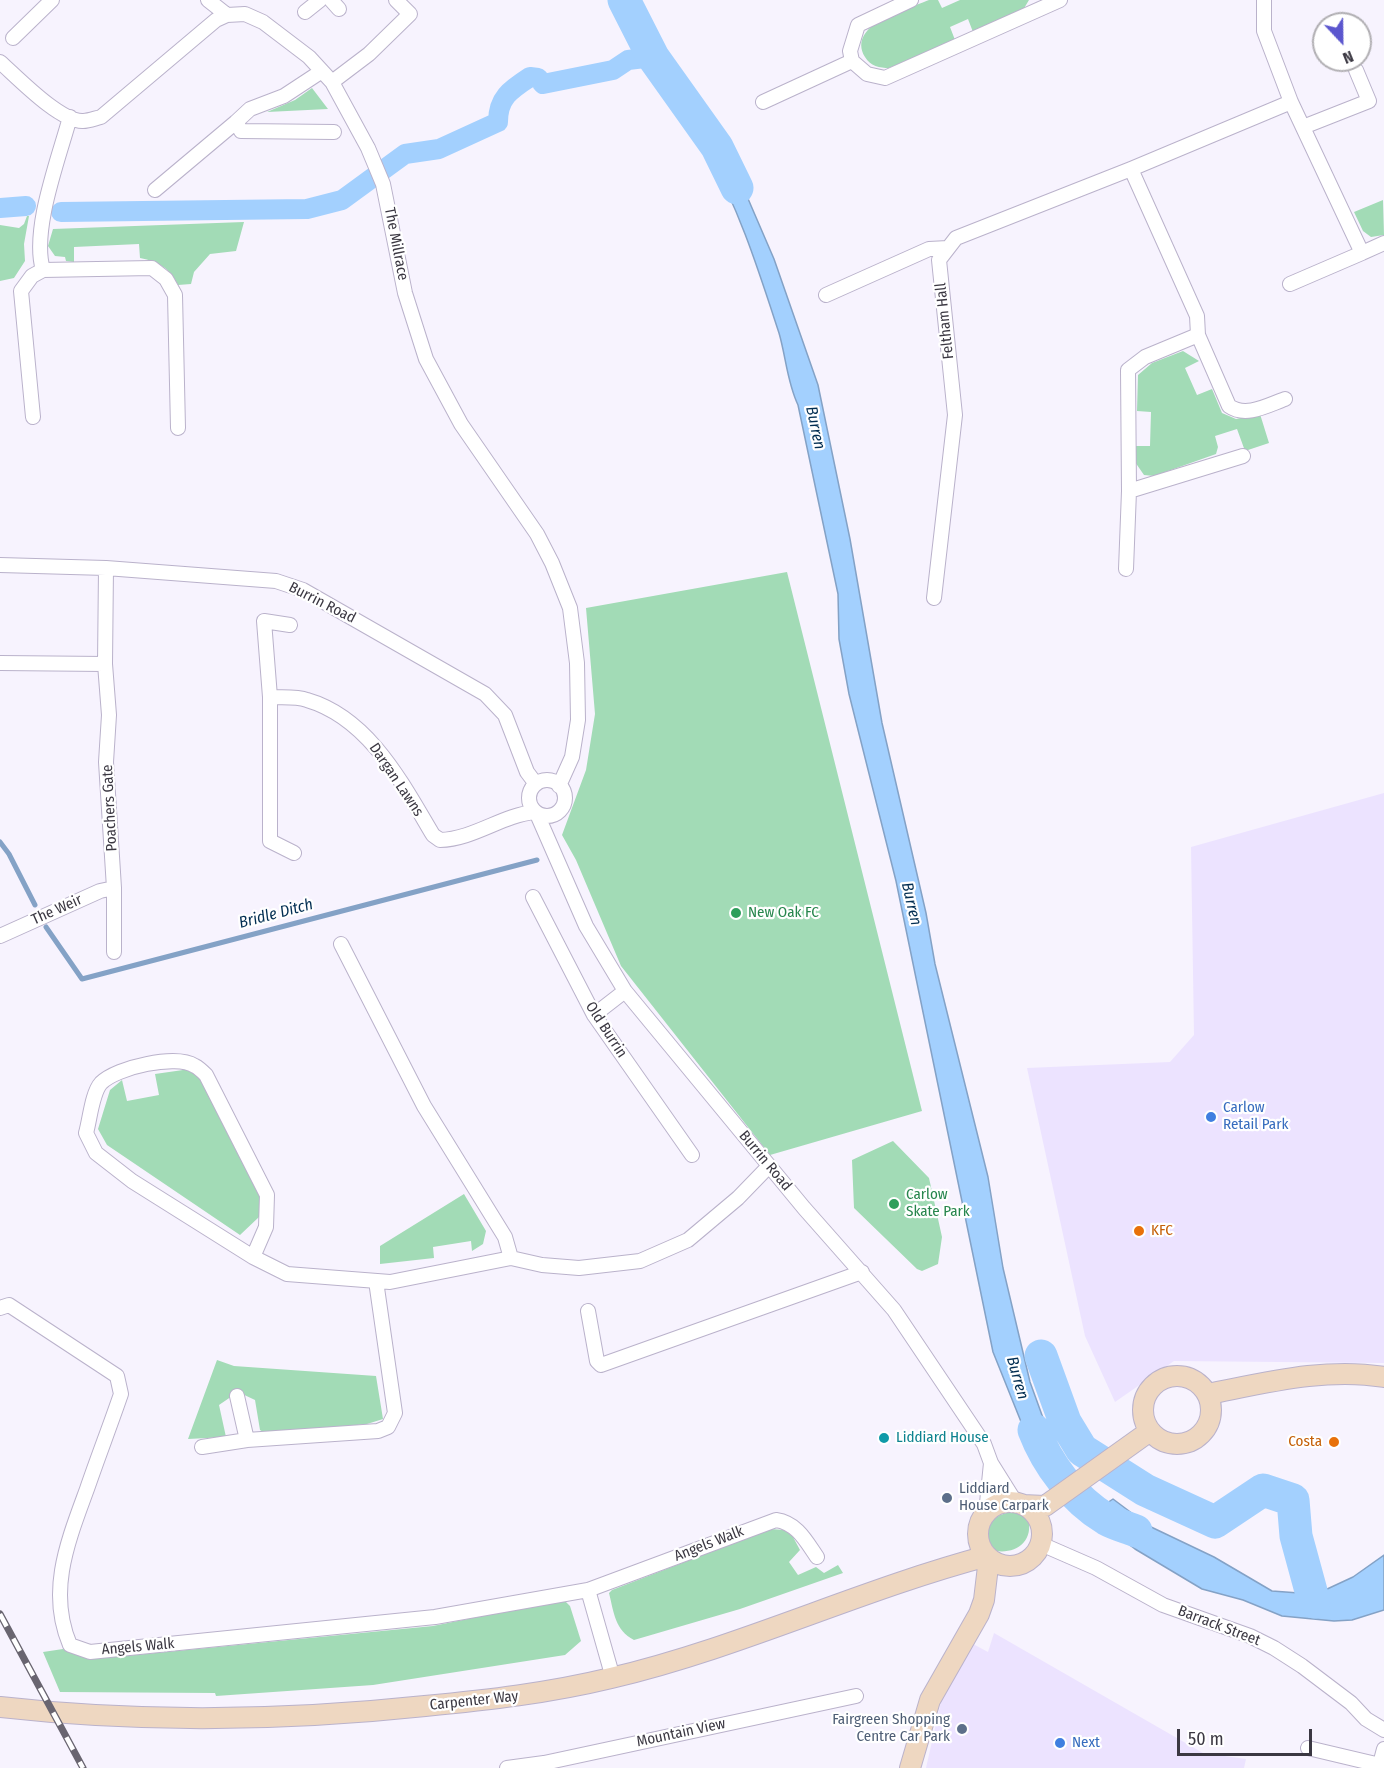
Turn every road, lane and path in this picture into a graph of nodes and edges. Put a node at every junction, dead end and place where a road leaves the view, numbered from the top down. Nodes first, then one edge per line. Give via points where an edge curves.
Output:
1 (52, 0) edge
2 (208, 0) edge
3 (320, 0) edge
4 (396, 0) edge
5 (911, 0) edge
6 (1264, 0) edge
7 (1050, 2) edge
8 (305, 12) dead end
9 (227, 15) junction
10 (13, 38) dead end
11 (852, 61) junction
12 (0, 62) edge
13 (322, 71) junction
14 (1357, 72) edge
15 (332, 82) junction
16 (763, 102) dead end
17 (1291, 102) junction
18 (70, 117) junction
19 (236, 122) junction
20 (1303, 127) junction
21 (334, 132) dead end
22 (1131, 170) junction
23 (155, 190) dead end
24 (1384, 243) edge
25 (948, 248) junction
26 (1362, 253) junction
27 (43, 270) junction
28 (1290, 284) dead end
29 (826, 295) dead end
30 (1198, 335) junction
31 (1285, 399) dead end
32 (33, 417) dead end
33 (178, 428) dead end
34 (1243, 456) dead end
35 (1129, 491) junction
36 (0, 565) edge
37 (106, 568) junction
38 (1126, 569) dead end
39 (934, 598) dead end
40 (290, 625) dead end
41 (0, 663) edge
42 (105, 664) junction
43 (270, 697) junction
44 (536, 784) junction
45 (559, 786) junction
46 (531, 810) junction
47 (557, 813) junction
48 (552, 850) junction
49 (294, 853) dead end
50 (114, 888) junction
51 (533, 897) dead end
52 (0, 936) edge
53 (341, 944) dead end
54 (114, 952) dead end
55 (625, 991) junction
56 (594, 1015) junction
57 (692, 1155) dead end
58 (769, 1166) junction
59 (253, 1257) junction
60 (511, 1258) junction
61 (862, 1272) junction
62 (376, 1281) junction
63 (0, 1308) edge
64 (588, 1311) dead end
65 (1384, 1377) edge
66 (1208, 1394) junction
67 (237, 1396) dead end
68 (1144, 1435) junction
69 (247, 1440) junction
70 (202, 1447) dead end
71 (991, 1463) junction
72 (1019, 1504) junction
73 (986, 1513) junction
74 (1042, 1525) junction
75 (978, 1536) junction
76 (817, 1557) dead end
77 (988, 1557) junction
78 (1020, 1565) junction
79 (930, 1571) junction
80 (588, 1590) junction
81 (984, 1600) junction
82 (613, 1678) junction
83 (856, 1696) dead end
84 (0, 1707) edge
85 (1384, 1730) edge
86 (1308, 1748) dead end
87 (1384, 1749) edge
88 (545, 1765) edge
89 (1381, 1766) edge
90 (507, 1768) edge
91 (910, 1768) edge

1 - 10 street
2 - 9 street
3 - 8 street
4 - 15 street via 410,14 369,54
5 - 11 street via 858,25 850,51
6 - 17 street via 1264,31
7 - 11 street via 885,78 867,74
9 - 13 street, The Millrace via 245,14 263,22
9 - 18 street via 216,20 101,117 82,122
11 - 16 street
12 - 18 street
13 - 15 street, The Millrace
13 - 19 street via 284,96 250,109
14 - 20 street via 1369,101
15 - 45 street, The Millrace via 383,184 405,293 426,359 461,424 537,534 570,608 577,663 578,720 572,756
17 - 20 street
17 - 22 street
18 - 27 street via 43,220 38,255
19 - 21 street via 241,131
19 - 23 street
20 - 26 street
22 - 25 street via 956,238
22 - 30 street via 1197,316
24 - 26 street
25 - 29 street via 928,249
25 - 39 street, Feltham Hall via 939,260 955,415
26 - 28 street
27 - 32 street via 32,276 21,291
27 - 33 street via 152,268 166,279 175,295
30 - 31 street via 1230,406 1237,411 1250,411
30 - 35 street via 1145,357 1128,370
34 - 35 street
35 - 38 street
36 - 37 street, Burrin Road
37 - 42 street, Poachers Gate
37 - 44 street, Burrin Road via 276,581 303,590 485,694 505,715 527,772
40 - 43 street via 264,621
41 - 42 street
42 - 50 street, Poachers Gate
43 - 46 street, Dargan Lawns via 306,699 337,714 368,738 440,840 453,840
43 - 49 street via 270,841
44 - 45 street via 549,781
44 - 46 street via 531,789
45 - 47 street via 564,801
46 - 47 street via 551,816
46 - 48 street, Burrin Road
47 - 48 street
48 - 55 street, Burrin Road via 586,926
50 - 52 street, The Weir
50 - 54 street, Poachers Gate
51 - 56 street, Old Burrin
53 - 60 street via 424,1106 505,1238
55 - 56 street
55 - 58 street, Burrin Road
56 - 57 street, Old Burrin
58 - 60 street via 688,1240 640,1261 579,1268
58 - 61 street, Burrin Road
59 - 59 street via 132,1181 96,1153 86,1132 99,1085 116,1072 148,1064 180,1062 194,1065 206,1075 267,1195 266,1227
59 - 62 street via 286,1274
60 - 62 street via 390,1282
61 - 64 street via 601,1365
61 - 71 street, Burrin Road via 922,1349 984,1444
62 - 69 street via 395,1413 388,1427 378,1431
63 - 80 street, Angels Walk via 9,1305 117,1376 121,1394 63,1554 60,1602 62,1624 70,1645 90,1652 318,1631 435,1617
65 - 66 street via 1332,1374
66 - 68 street via 1211,1416 1200,1436 1179,1444
66 - 68 street via 1185,1377 1165,1378 1156,1383 1149,1390 1143,1411
67 - 69 street
68 - 74 street
69 - 70 street
71 - 72 street, Burrin Road
71 - 73 street
72 - 73 street via 1002,1503
72 - 74 street via 1034,1512
73 - 75 street
74 - 78 street via 1029,1560
74 - 85 street, Barrack Street via 1096,1568 1163,1605 1274,1648
75 - 77 street
75 - 79 street, Carpenter Way
76 - 80 street, Angels Walk via 796,1528 787,1521 776,1520
77 - 78 street via 999,1565
77 - 79 street, Carpenter Way
77 - 81 street
78 - 81 street
79 - 82 street, Carpenter Way
80 - 82 street
81 - 91 street via 930,1700
82 - 84 street, Carpenter Way via 488,1700 296,1718 179,1718
83 - 88 street, Mountain View
86 - 89 street
87 - 89 street
88 - 90 street, Mountain View

